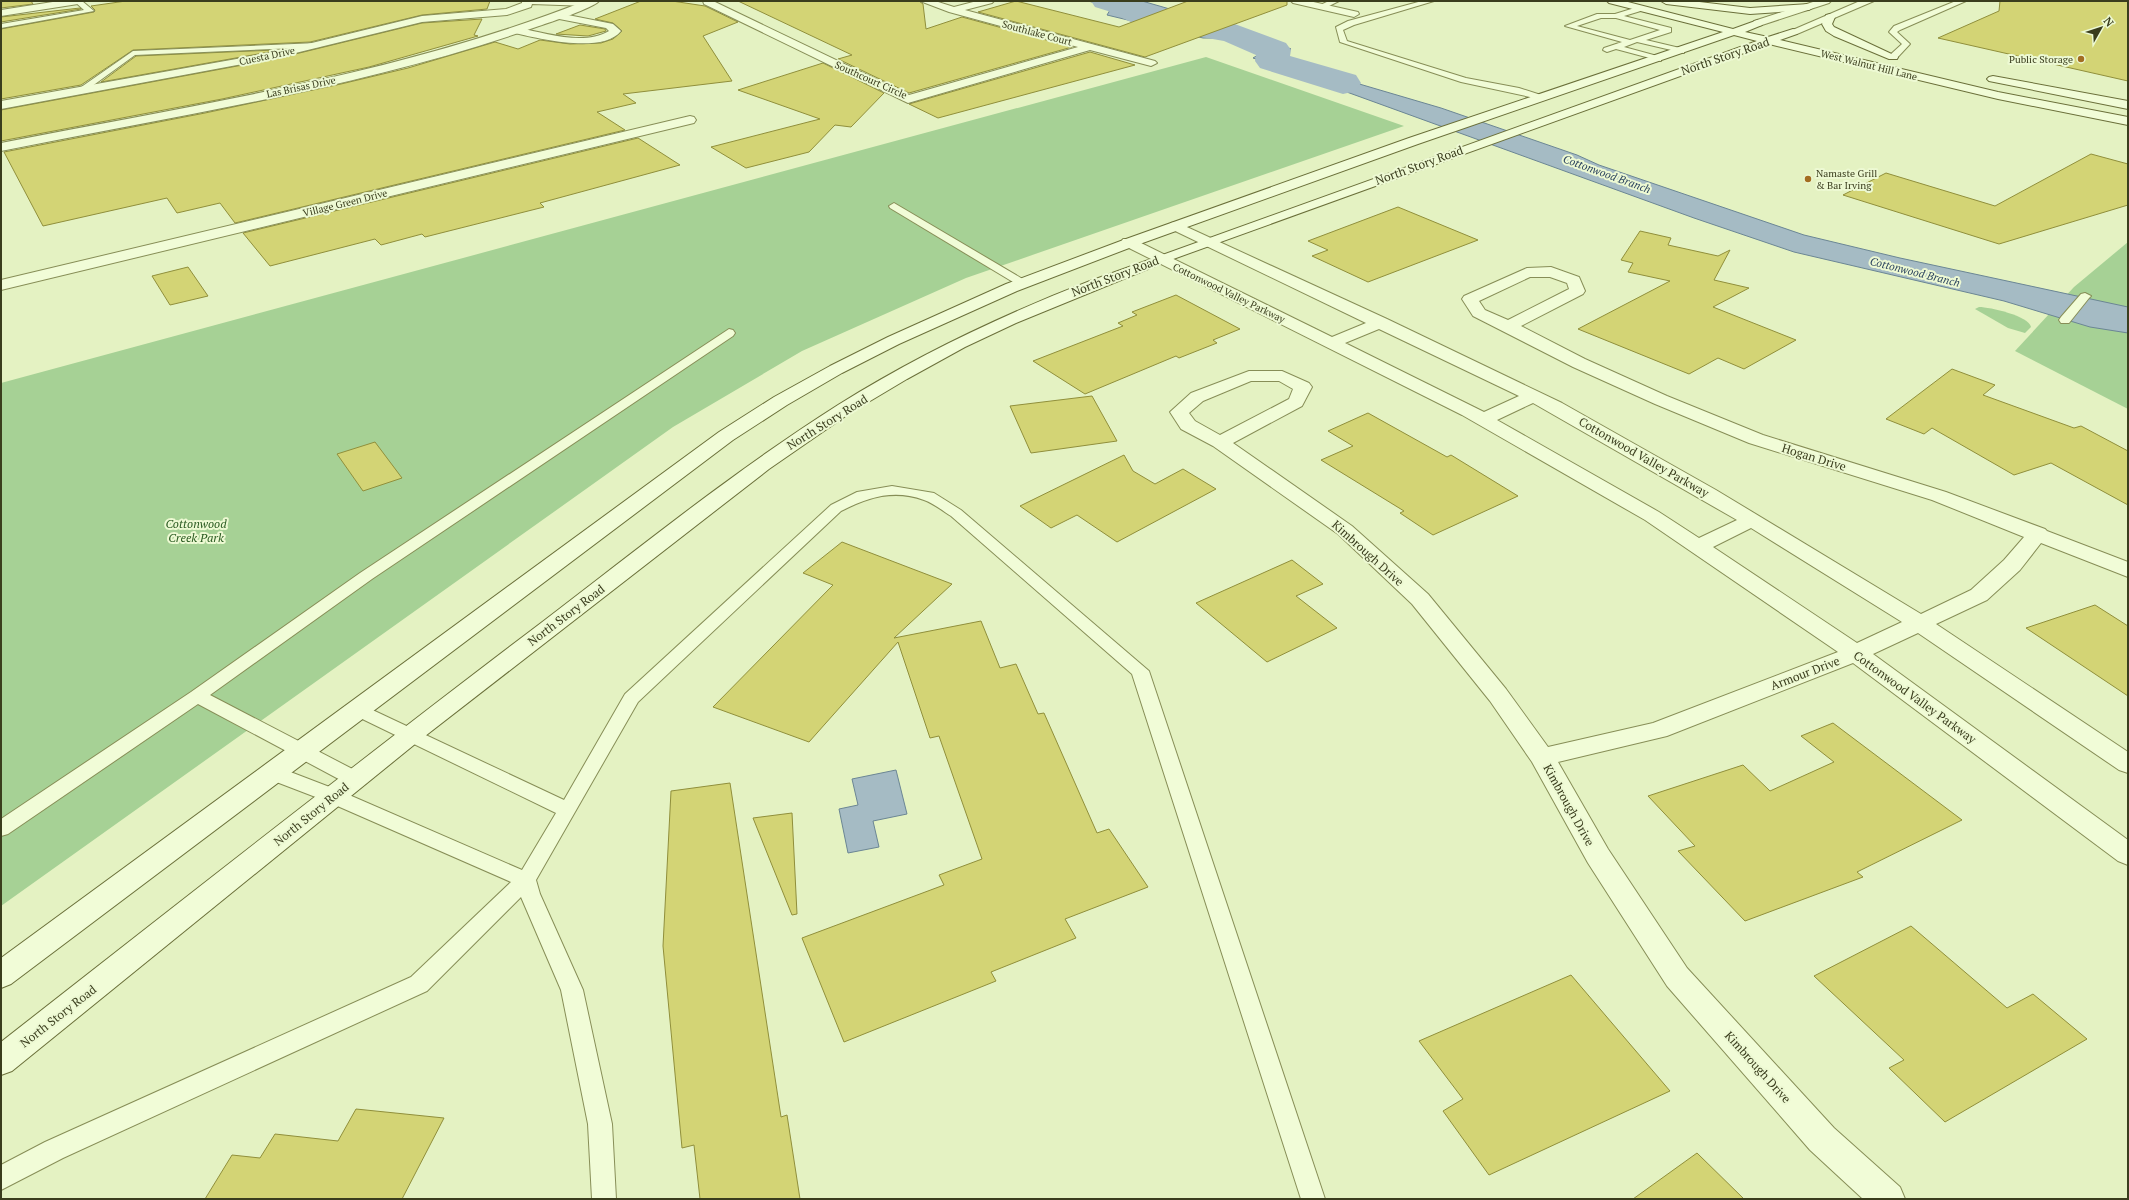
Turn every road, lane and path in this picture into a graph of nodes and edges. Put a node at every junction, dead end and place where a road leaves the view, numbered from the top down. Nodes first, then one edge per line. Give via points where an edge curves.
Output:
1 (78, 1) edge
2 (528, 1) edge
3 (563, 1) edge
4 (924, 1) edge
5 (989, 1) edge
6 (1296, 1) edge
7 (1335, 1) edge
8 (1430, 1) edge
9 (1612, 1) edge
10 (1666, 1) edge
11 (1826, 1) edge
12 (1869, 1) edge
13 (1962, 1) edge
14 (591, 2) edge
15 (710, 2) edge
16 (50, 3) edge
17 (1320, 6) junction
18 (1810, 6) junction
19 (1641, 8) junction
20 (951, 10) junction
21 (1, 13) edge
22 (1354, 14) dead end
23 (558, 16) junction
24 (1616, 16) junction
25 (1830, 17) junction
26 (1758, 23) junction
27 (1, 26) edge
28 (1605, 30) dead end
29 (519, 31) junction
30 (1736, 32) junction
31 (1793, 32) junction
32 (1595, 33) junction
33 (1638, 40) junction
34 (1771, 41) junction
35 (1630, 42) junction
36 (317, 44) junction
37 (1090, 47) junction
38 (1616, 47) junction
39 (1607, 50) dead end
40 (1681, 51) junction
41 (1893, 56) junction
42 (1658, 59) junction
43 (1908, 60) dead end
44 (1151, 63) dead end
45 (1615, 74) junction
46 (1982, 76) dead end
47 (1647, 83) junction
48 (81, 90) junction
49 (1541, 98) junction
50 (1, 105) edge
51 (2128, 105) edge
52 (690, 120) dead end
53 (2128, 121) edge
54 (1, 147) edge
55 (894, 206) dead end
56 (1176, 226) junction
57 (1128, 242) junction
58 (1208, 242) junction
59 (1160, 259) junction
60 (1022, 283) junction
61 (1, 285) edge
62 (2085, 296) dead end
63 (1056, 299) junction
64 (2065, 320) dead end
65 (1381, 322) junction
66 (1508, 326) junction
67 (729, 333) dead end
68 (1331, 343) junction
69 (1534, 396) junction
70 (1482, 420) junction
71 (1220, 442) junction
72 (1752, 520) junction
73 (2038, 533) junction
74 (1697, 546) junction
75 (2128, 570) edge
76 (1918, 622) junction
77 (1856, 653) junction
78 (197, 696) junction
79 (358, 710) junction
80 (411, 734) junction
81 (302, 751) junction
82 (1542, 757) junction
83 (2128, 764) edge
84 (273, 773) junction
85 (344, 787) junction
86 (568, 810) junction
87 (1, 829) edge
88 (2128, 854) edge
89 (526, 880) junction
90 (1, 975) edge
91 (1, 1062) edge
92 (1, 1178) edge
93 (604, 1199) edge
94 (1313, 1199) edge
95 (1888, 1199) edge

1 - 16 street
1 - 27 lane via 90,11
2 - 3 street
2 - 36 street, Cuesta Drive via 527,5 507,12 422,19
3 - 14 street
4 - 20 street, Southlake Court
5 - 20 street
6 - 17 street
7 - 17 lane
8 - 49 lane via 1339,28 1344,42 1464,80
9 - 19 street, West Walnut Hill Lane
10 - 18 street via 1750,11
10 - 26 street, West Walnut Hill Lane
11 - 18 street
12 - 25 street, North Story Road
13 - 41 lane via 1897,28 1893,32 1906,44
14 - 23 street, Las Brisas Drive
15 - 37 street, Southcourt Circle via 908,99
16 - 21 street
17 - 22 street
18 - 26 street, North Story Road
19 - 24 lane
19 - 30 street, West Walnut Hill Lane
20 - 37 street, Southlake Court
23 - 29 street, Las Brisas Drive
23 - 29 street via 609,26 616,31 610,36 583,41
24 - 32 lane via 1600,16 1569,26
24 - 33 lane via 1629,22 1668,30
25 - 31 street, North Story Road
25 - 41 street via 1827,24 1838,34
26 - 30 street, North Story Road
26 - 31 street, West Walnut Hill Lane
28 - 32 lane
29 - 54 street, Las Brisas Drive via 343,79
30 - 34 street, West Walnut Hill Lane
30 - 40 street, North Story Road
31 - 34 street, North Story Road
31 - 41 street, West Walnut Hill Lane
32 - 35 lane
33 - 35 lane
33 - 40 lane
34 - 47 street, North Story Road
34 - 53 street, West Walnut Hill Lane via 1967,88
35 - 38 lane
36 - 48 street, Cuesta Drive via 275,55
36 - 48 lane via 133,53
37 - 44 street, Southlake Court
38 - 39 lane
38 - 42 lane
40 - 42 street, North Story Road
41 - 43 street, West Walnut Hill Lane
42 - 45 street, North Story Road
45 - 47 street
45 - 49 street, North Story Road
46 - 51 street
47 - 58 street, North Story Road
48 - 50 street, Cuesta Drive
49 - 56 street, North Story Road via 1489,114
52 - 61 street, Village Green Drive
55 - 60 lane
56 - 57 street, North Story Road
56 - 58 street, Cottonwood Valley Parkway
57 - 59 street, Cottonwood Valley Parkway
57 - 60 street, North Story Road
58 - 59 street, North Story Road
58 - 65 street, Cottonwood Valley Parkway
59 - 63 street, North Story Road
59 - 68 street, Cottonwood Valley Parkway
60 - 63 street
60 - 79 street, North Story Road via 945,315 765,410 726,436
62 - 64 lane
63 - 80 street, North Story Road via 987,330 928,361 812,429
65 - 68 street
65 - 69 street, Cottonwood Valley Parkway
66 - 66 street, Hogan Drive via 1577,291 1574,280 1551,272 1528,273 1470,299 1479,313
66 - 73 street, Hogan Drive via 1579,363 1756,439 1939,496
67 - 78 lane via 366,576
68 - 70 street, Cottonwood Valley Parkway
69 - 70 street
69 - 72 street, Cottonwood Valley Parkway
70 - 74 street, Cottonwood Valley Parkway via 1652,516
71 - 71 street, Kimbrough Drive via 1296,402 1303,387 1282,376 1249,376 1196,397 1179,412 1188,425
71 - 82 street, Kimbrough Drive via 1345,530 1420,599 1498,695
72 - 74 street
72 - 76 street, Cottonwood Valley Parkway
73 - 75 street, Hogan Drive
73 - 76 street, Armour Drive via 2012,565 1979,595
74 - 77 street, Cottonwood Valley Parkway
76 - 77 street, Armour Drive
76 - 83 street, Cottonwood Valley Parkway
77 - 82 street, Armour Drive via 1658,730
77 - 88 street, Cottonwood Valley Parkway
78 - 81 lane
78 - 87 lane
79 - 80 lane
79 - 81 street, North Story Road
80 - 85 street, North Story Road
80 - 86 lane
81 - 84 street, North Story Road
81 - 85 lane
82 - 95 street, Kimbrough Drive via 1598,856 1677,977 1822,1139
84 - 85 lane
84 - 90 street, North Story Road
85 - 89 lane
85 - 91 street, North Story Road
86 - 89 lane
86 - 94 lane via 631,698 836,508 862,495 892,490 929,496 956,513 1140,671
89 - 92 lane via 419,984 54,1150
89 - 93 lane via 572,990 600,1124

